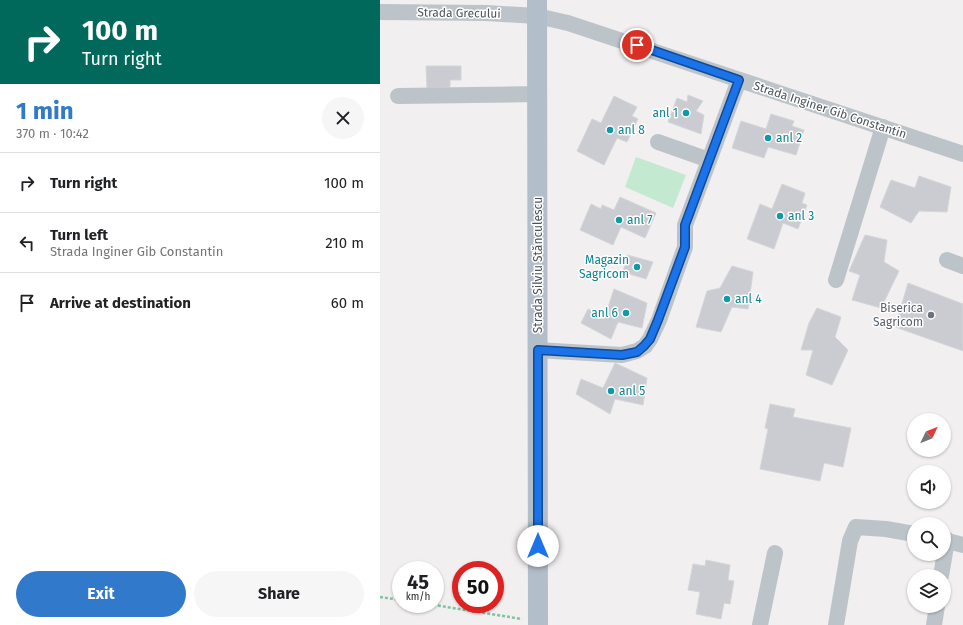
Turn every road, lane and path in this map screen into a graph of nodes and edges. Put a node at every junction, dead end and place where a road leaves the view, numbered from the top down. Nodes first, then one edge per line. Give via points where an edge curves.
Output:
1 (537, 8) edge
2 (380, 12) edge
3 (739, 80) junction
4 (538, 94) junction
5 (398, 96) dead end
6 (883, 127) junction
7 (658, 142) dead end
8 (963, 154) edge
9 (709, 160) junction
10 (947, 260) dead end
11 (963, 266) edge
12 (836, 280) dead end
13 (538, 350) junction
14 (907, 533) edge
15 (951, 542) edge
16 (963, 545) edge
17 (775, 553) dead end
18 (380, 597) edge
19 (392, 599) edge
20 (444, 606) edge
21 (936, 613) edge
22 (538, 624) edge
23 (760, 625) edge
24 (836, 625) edge
25 (934, 625) edge

1 - 2 street, Strada Grecului via 486,13
1 - 3 street, Strada Inginer Gib Constantin via 568,23
1 - 4 main road, Strada Silviu Stănculescu
3 - 6 street, Strada Inginer Gib Constantin
3 - 9 street
4 - 5 street
4 - 13 main road, Strada Silviu Stănculescu
6 - 8 street, Strada Inginer Gib Constantin
6 - 12 street
7 - 9 street
9 - 13 street via 685,225 685,247 658,320 644,346 637,352 622,355
10 - 11 street
13 - 22 main road, Strada Silviu Stănculescu
14 - 24 street via 856,527 850,541
15 - 16 street
17 - 23 street
18 - 19 path
20 - 22 path via 493,613
21 - 25 street

